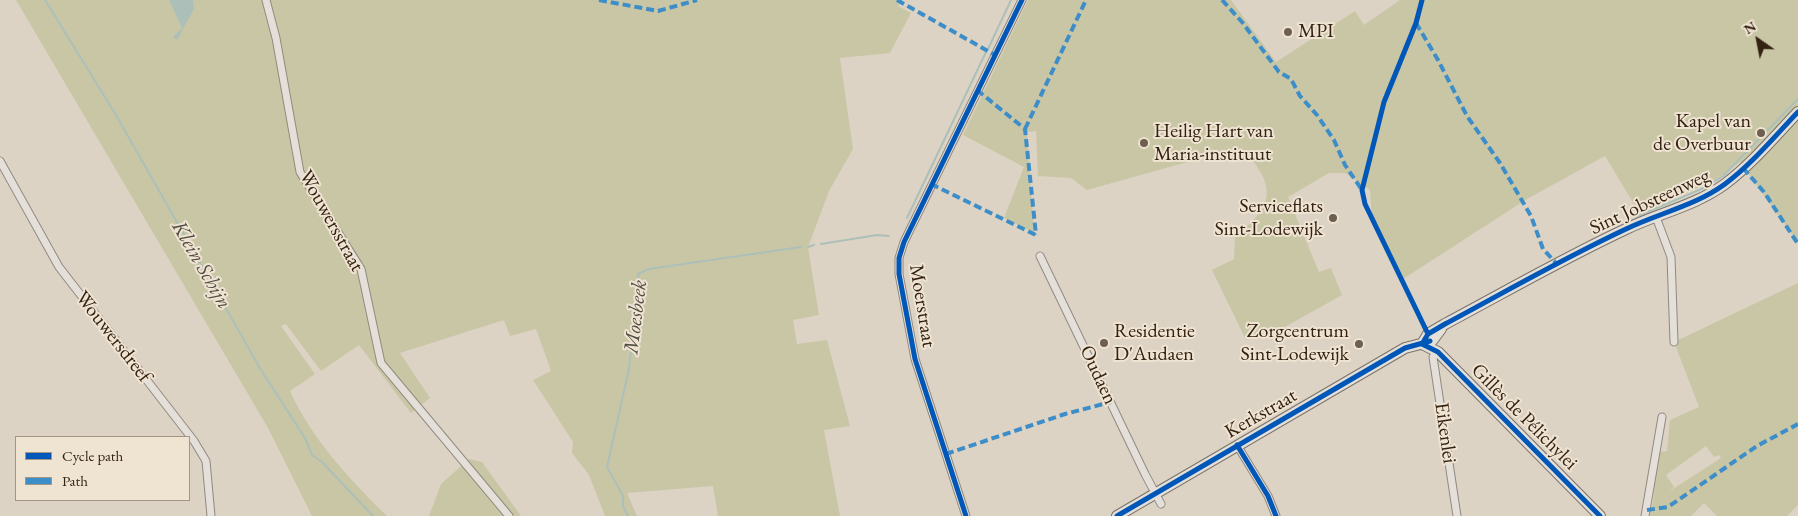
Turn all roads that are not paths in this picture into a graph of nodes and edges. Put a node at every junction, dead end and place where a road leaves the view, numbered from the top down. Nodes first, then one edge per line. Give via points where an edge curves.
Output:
1 (266, 0) edge
2 (1022, 0) edge
3 (1798, 112) edge
4 (0, 161) edge
5 (1656, 217) junction
6 (1040, 256) dead end
7 (1674, 342) dead end
8 (1422, 344) junction
9 (1436, 354) junction
10 (1662, 417) dead end
11 (1237, 445) junction
12 (1155, 493) junction
13 (1161, 504) dead end
14 (211, 516) edge
15 (509, 516) edge
16 (966, 516) edge
17 (1117, 516) edge
18 (1276, 516) edge
19 (1457, 516) edge
20 (1600, 516) edge
21 (1645, 516) edge

1 - 15 street, Wouwersstraat via 300,172 361,269 381,363
2 - 16 street, Moerstraat via 899,258 898,274 916,359
3 - 5 main road, Sint Jobsteenweg via 1726,183 1699,200
4 - 14 street, Wouwersdreef via 59,267 194,441 206,461
5 - 7 street via 1670,257
5 - 8 main road, Sint Jobsteenweg via 1626,228 1444,324 1432,341
6 - 12 street, Oudaen
8 - 9 main road, Gillès de Pélichylei
8 - 11 main road, Kerkstraat via 1405,348
9 - 19 street, Eikenlei
9 - 20 main road, Gillès de Pélichylei
10 - 21 street
11 - 12 main road, Kerkstraat
11 - 18 street via 1268,496
12 - 13 street, Oudaen
12 - 17 main road, Kerkstraat

